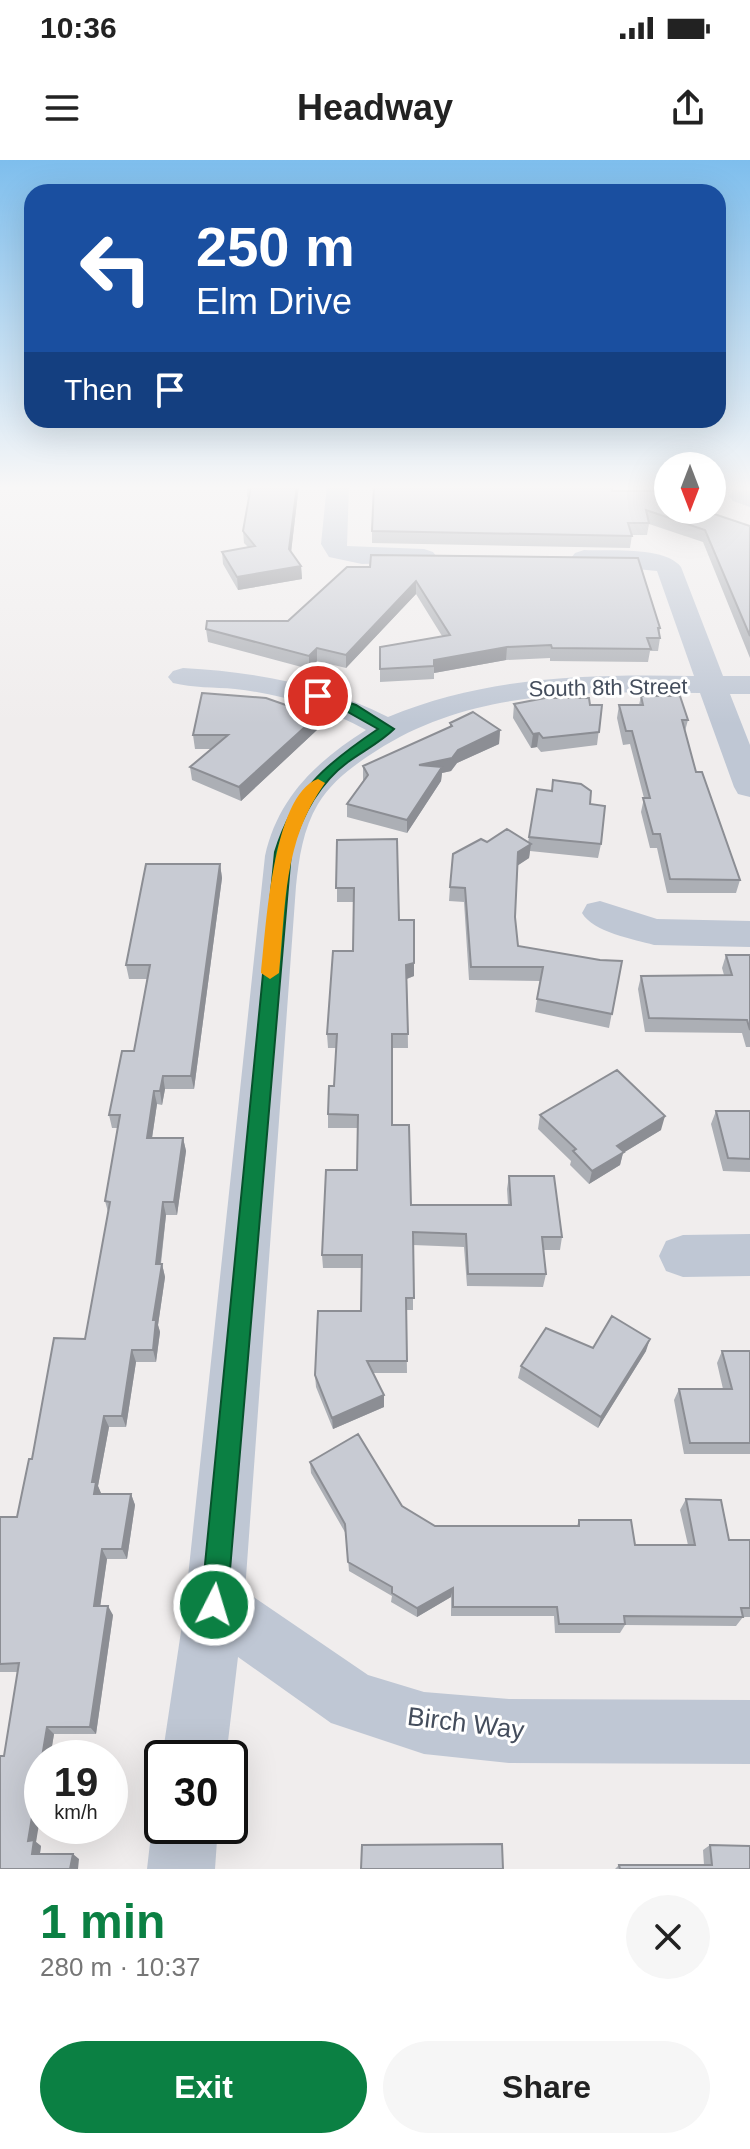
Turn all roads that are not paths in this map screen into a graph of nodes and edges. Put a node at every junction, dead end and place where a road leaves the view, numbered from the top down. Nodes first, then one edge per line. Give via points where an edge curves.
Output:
1 (664, 565) edge
2 (183, 677) dead end
3 (729, 681) edge
4 (387, 729) junction
5 (750, 787) edge
6 (600, 913) dead end
7 (750, 934) edge
8 (750, 1255) edge
9 (683, 1256) dead end
10 (214, 1605) junction
11 (750, 1732) edge
12 (196, 1740) edge
13 (183, 1844) edge
14 (181, 1869) edge

1 - 3 street
2 - 4 street via 288,688 351,708
3 - 4 street, South 8th Street via 531,687 440,706
3 - 5 street
4 - 10 street, South 8th Street via 312,788 283,852
6 - 7 street via 654,932
8 - 9 street
10 - 11 street, Birch Way via 353,1701 424,1723 509,1731
10 - 12 street, South 8th Street
13 - 14 street

